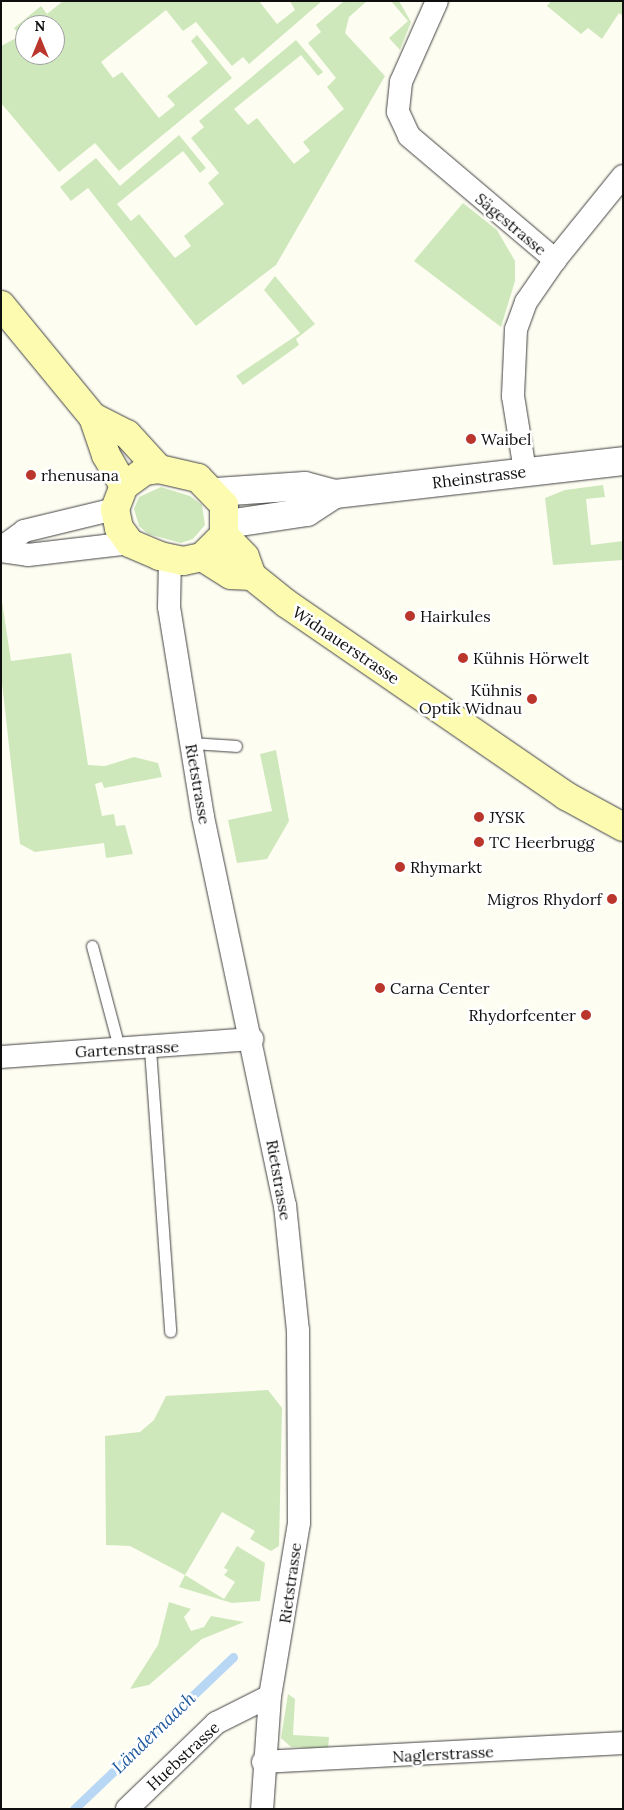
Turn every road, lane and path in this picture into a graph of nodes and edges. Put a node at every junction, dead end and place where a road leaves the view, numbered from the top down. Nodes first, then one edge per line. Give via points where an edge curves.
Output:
1 (437, 1) edge
2 (623, 176) edge
3 (555, 260) junction
4 (1, 305) edge
5 (93, 417) junction
6 (623, 461) edge
7 (159, 469) junction
8 (525, 471) junction
9 (216, 492) junction
10 (335, 494) junction
11 (120, 497) junction
12 (225, 529) junction
13 (130, 543) junction
14 (1, 550) edge
15 (202, 557) junction
16 (170, 559) junction
17 (252, 576) junction
18 (191, 743) junction
19 (236, 746) dead end
20 (623, 827) edge
21 (92, 946) dead end
22 (252, 1040) junction
23 (150, 1049) junction
24 (120, 1051) junction
25 (1, 1057) edge
26 (170, 1330) dead end
27 (270, 1696) junction
28 (623, 1743) edge
29 (263, 1762) junction
30 (127, 1809) edge
31 (262, 1809) edge

1 - 3 street, Sägestrasse via 401,82 398,112 410,136
2 - 3 street
3 - 8 street, Sägestrasse via 526,302 516,329 513,396
4 - 5 main road
5 - 7 main road via 127,434
5 - 11 main road
6 - 8 street, Rheinstrasse
7 - 9 main road via 198,478
7 - 11 main road via 145,470
8 - 10 street, Rheinstrasse
9 - 10 street, Rheinstrasse via 305,486
9 - 12 main road via 224,505
10 - 12 street, Rheinstrasse via 308,512
11 - 13 main road via 119,528
11 - 14 street via 24,531
12 - 15 main road
12 - 17 main road, Widnauerstrasse via 245,557
13 - 14 street via 28,555
13 - 16 main road
15 - 16 main road
15 - 17 main road via 231,575
16 - 18 street, Rietstrasse via 169,607
17 - 20 main road, Widnauerstrasse via 287,604 566,796
18 - 19 lane
18 - 22 street, Rietstrasse
21 - 24 lane
22 - 23 street, Gartenstrasse
22 - 27 street, Rietstrasse via 285,1205 298,1330 298,1523
23 - 24 street, Gartenstrasse
23 - 26 lane
24 - 25 street, Gartenstrasse
27 - 29 street, Rietstrasse
27 - 30 street, Huebstrasse via 216,1723
28 - 29 street, Naglerstrasse
29 - 31 street, Rietstrasse

